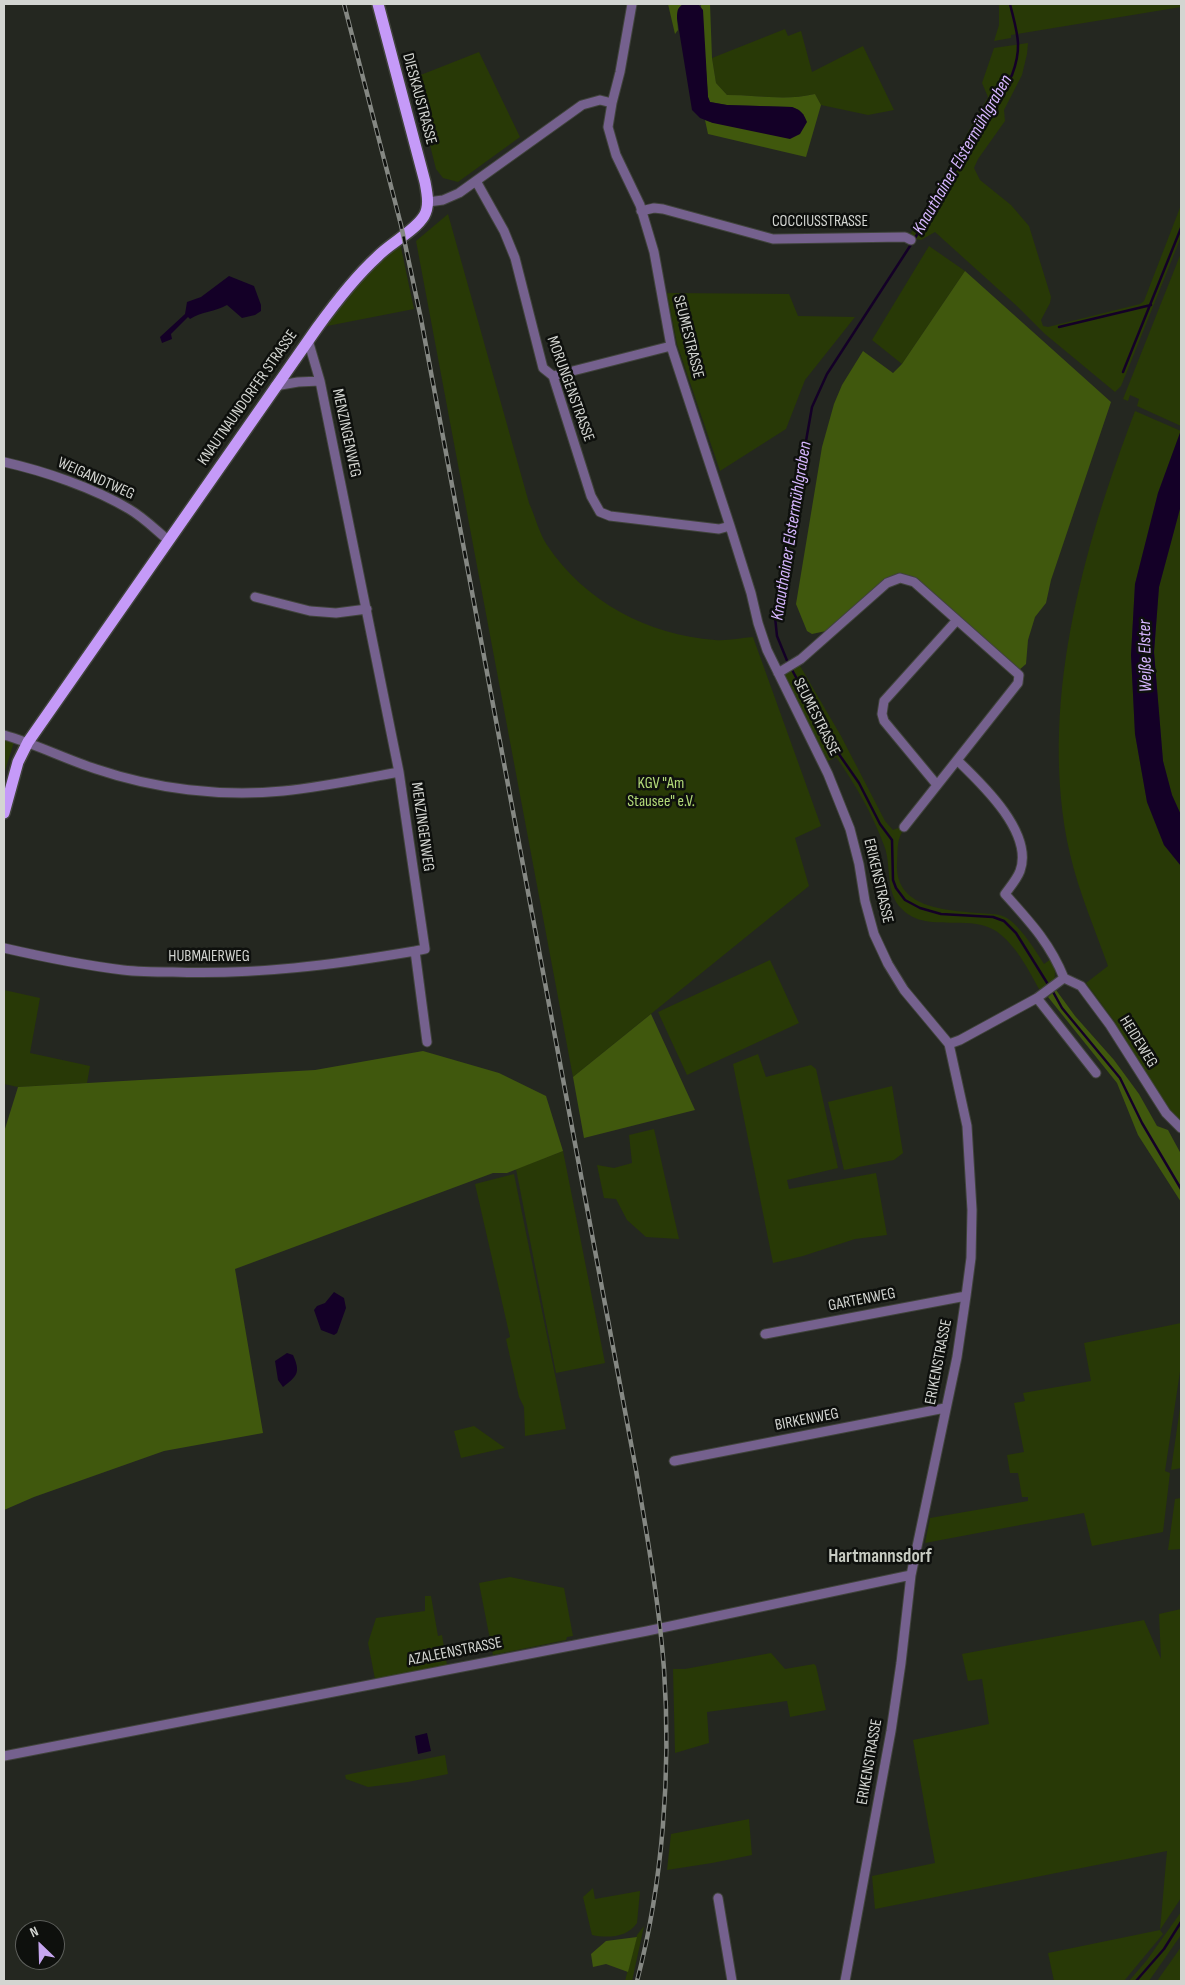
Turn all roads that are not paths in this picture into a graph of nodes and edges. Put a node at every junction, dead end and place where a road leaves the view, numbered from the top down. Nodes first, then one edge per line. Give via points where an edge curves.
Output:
1 (378, 4) edge
2 (632, 4) edge
3 (612, 103) junction
4 (476, 181) junction
5 (428, 202) junction
6 (641, 211) junction
7 (911, 240) dead end
8 (308, 340) junction
9 (671, 346) junction
10 (553, 376) junction
11 (320, 381) junction
12 (276, 386) junction
13 (4, 462) edge
14 (730, 526) junction
15 (168, 540) junction
16 (255, 596) dead end
17 (367, 610) junction
18 (957, 620) junction
19 (778, 673) junction
20 (4, 735) edge
21 (28, 742) junction
22 (957, 760) junction
23 (399, 772) junction
24 (828, 774) joint
25 (937, 785) junction
26 (4, 813) edge
27 (904, 827) dead end
28 (4, 948) edge
29 (415, 951) junction
30 (1064, 978) junction
31 (1037, 998) junction
32 (427, 1042) dead end
33 (950, 1044) junction
34 (1096, 1073) dead end
35 (1181, 1128) edge
36 (966, 1296) junction
37 (765, 1334) dead end
38 (945, 1408) junction
39 (674, 1461) dead end
40 (911, 1575) junction
41 (4, 1756) edge
42 (718, 1898) dead end
43 (732, 1981) edge
44 (845, 1981) edge

1 - 5 main road, DIESKAUSTRASSE
2 - 3 street, SEUMESTRASSE
3 - 4 street via 600,100 582,105
3 - 6 street, SEUMESTRASSE via 608,127 616,155
4 - 5 street via 450,198
4 - 10 street, MORUNGENSTRASSE via 504,231 544,368
5 - 8 main road, KNAUTNAUNDORFER STRASSE via 420,221 378,255 346,288
6 - 7 street, COCCIUSSTRASSE via 663,209 773,239 905,237
6 - 9 street, SEUMESTRASSE via 654,252
8 - 11 street, MENZINGENWEG
8 - 12 main road, KNAUTNAUNDORFER STRASSE
9 - 10 street
9 - 14 street, SEUMESTRASSE
10 - 14 street, MORUNGENSTRASSE via 591,496 600,512 610,516 718,529
11 - 12 street, MENZINGENWEG
11 - 17 street, MENZINGENWEG
12 - 15 main road, KNAUTNAUNDORFER STRASSE
13 - 15 street, WEIGANDTWEG via 32,468 88,489 129,509
14 - 19 street, SEUMESTRASSE via 758,623
15 - 21 main road, KNAUTNAUNDORFER STRASSE
16 - 17 street via 310,611
17 - 23 street, MENZINGENWEG
18 - 19 street, SEUMESTRASSE via 914,582 900,578 887,584 796,663
18 - 22 street via 1019,675 1018,683
18 - 25 street via 884,701 882,714 884,721
19 - 24 street, SEUMESTRASSE
20 - 21 street
21 - 23 street via 96,769 175,788 281,791
21 - 26 main road, KNAUTNAUNDORFER STRASSE via 18,762
22 - 25 street
22 - 30 street via 986,788 1016,830 1022,863 1005,894 1039,932 1055,956
23 - 29 street, MENZINGENWEG via 425,949
24 - 33 street, ERIKENSTRASSE via 852,835 874,934 904,990
25 - 27 street
28 - 29 street, HUBMAIERWEG via 55,960 125,970 206,973 300,969
29 - 32 street
30 - 31 street
30 - 35 street, HEIDEWEG via 1081,986 1166,1113
31 - 33 street
31 - 34 street
33 - 36 street, ERIKENSTRASSE via 969,1145 972,1210
36 - 37 street, GARTENWEG
36 - 38 street, ERIKENSTRASSE
38 - 39 street, BIRKENWEG
38 - 40 street, ERIKENSTRASSE
40 - 41 street, AZALEENSTRASSE via 638,1633
40 - 44 street, ERIKENSTRASSE via 891,1731
42 - 43 street

